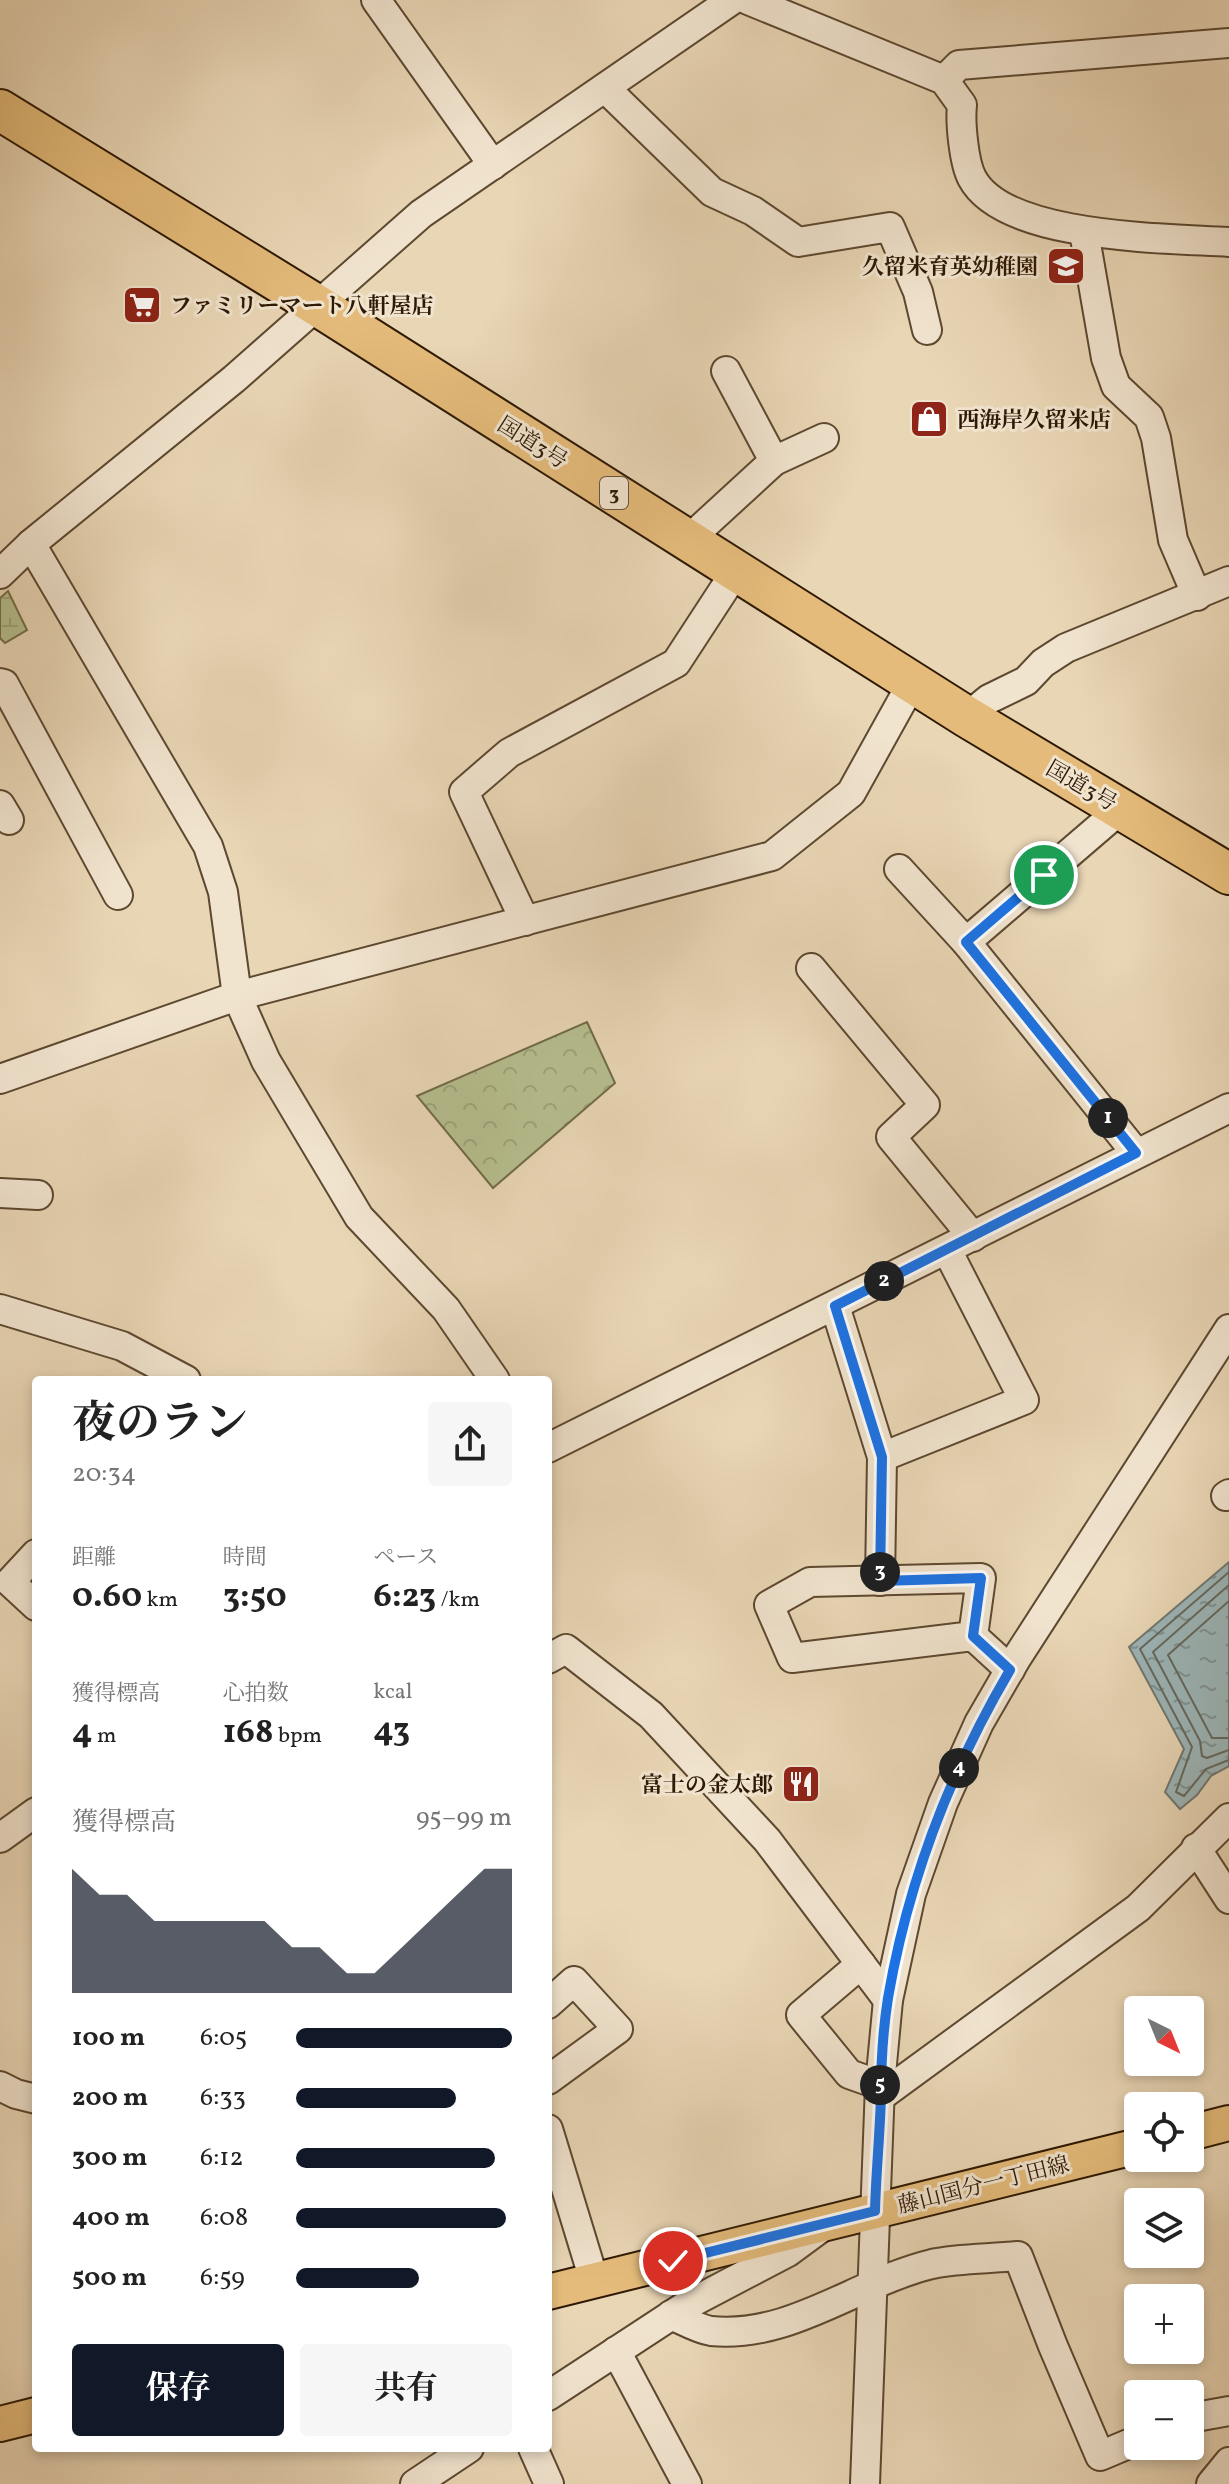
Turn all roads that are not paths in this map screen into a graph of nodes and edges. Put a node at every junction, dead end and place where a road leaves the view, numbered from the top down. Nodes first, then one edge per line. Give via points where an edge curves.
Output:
1 (376, 0) edge
2 (732, 0) edge
3 (748, 0) edge
4 (1229, 43) edge
5 (944, 80) junction
6 (605, 88) junction
7 (0, 110) edge
8 (493, 165) junction
9 (1084, 232) junction
10 (1229, 242) edge
11 (318, 306) junction
12 (927, 330) dead end
13 (726, 371) dead end
14 (824, 438) dead end
15 (774, 461) junction
16 (688, 540) junction
17 (31, 544) junction
18 (736, 571) junction
19 (0, 574) edge
20 (1229, 581) edge
21 (1197, 596) junction
22 (0, 683) edge
23 (912, 683) junction
24 (967, 717) junction
25 (1122, 808) junction
26 (899, 869) dead end
27 (1229, 874) edge
28 (118, 895) dead end
29 (525, 921) junction
30 (966, 942) junction
31 (811, 968) dead end
32 (237, 996) junction
33 (0, 1079) edge
34 (1229, 1108) edge
35 (1136, 1153) junction
36 (0, 1193) edge
37 (38, 1195) dead end
38 (973, 1237) junction
39 (947, 1250) junction
40 (835, 1306) junction
41 (0, 1309) edge
42 (1229, 1329) edge
43 (178, 1376) edge
44 (492, 1376) edge
45 (552, 1446) edge
46 (882, 1457) junction
47 (32, 1558) edge
48 (880, 1581) junction
49 (32, 1602) edge
50 (973, 1636) junction
51 (552, 1657) edge
52 (1010, 1670) junction
53 (32, 1815) edge
54 (1229, 1818) edge
55 (0, 1838) edge
56 (1196, 1848) junction
57 (1229, 1899) edge
58 (861, 1964) junction
59 (552, 2000) edge
60 (888, 2000) junction
61 (552, 2077) edge
62 (0, 2086) edge
63 (880, 2091) junction
64 (32, 2098) edge
65 (1229, 2123) edge
66 (1204, 2129) edge
67 (552, 2142) edge
68 (1124, 2149) edge
69 (875, 2211) junction
70 (830, 2222) junction
71 (594, 2280) junction
72 (872, 2284) junction
73 (552, 2291) edge
74 (671, 2315) junction
75 (616, 2351) junction
76 (552, 2393) edge
77 (1229, 2411) edge
78 (1204, 2415) edge
79 (32, 2416) edge
80 (0, 2424) edge
81 (1124, 2446) edge
82 (463, 2452) edge
83 (535, 2452) edge
84 (1229, 2462) edge
85 (415, 2484) edge
86 (549, 2484) edge
87 (687, 2484) edge
88 (865, 2484) edge
89 (1211, 2484) edge

1 - 8 street
2 - 6 street
3 - 5 street
4 - 5 street via 959,65
5 - 9 street via 962,105 960,120 972,178 989,198 1021,216
6 - 8 street
6 - 12 street via 712,192 753,211 798,242 890,227 918,292
7 - 11 highway, 国道3号 / 3
8 - 11 street via 421,214
9 - 10 street
9 - 21 street via 1106,358 1116,386 1149,417 1173,540
11 - 16 highway, 国道3号 / 3
11 - 17 street
13 - 15 street
14 - 15 street
15 - 16 street
16 - 18 highway, 国道3号 / 3
17 - 19 street
17 - 32 street via 208,846 223,892
18 - 23 highway, 国道3号 / 3
18 - 29 street via 676,663 509,753 464,792
20 - 21 street
21 - 24 street via 1066,648 1026,681
22 - 28 street
23 - 24 highway, 国道3号 / 3
23 - 29 street via 851,793 772,856
24 - 25 highway, 国道3号 / 3
25 - 27 highway, 国道3号 / 3
25 - 30 street
26 - 30 street
29 - 32 street
30 - 35 street
31 - 38 street via 925,1105 891,1137
32 - 33 street
32 - 44 street via 266,1061 359,1217 446,1309
34 - 35 street
35 - 38 street
36 - 37 street
38 - 39 street
39 - 40 street
39 - 46 street via 1024,1400
40 - 45 street
40 - 46 street
41 - 43 street via 122,1346
42 - 52 street
46 - 48 street
47 - 49 street via 10,1582
48 - 50 street via 981,1578
48 - 50 street via 810,1582 769,1605 792,1658
50 - 52 street
51 - 58 street via 566,1649 651,1715 767,1840
52 - 60 street via 943,1803 911,1894
53 - 55 street
54 - 56 street
56 - 57 street
56 - 63 street via 1138,1908
58 - 60 street
58 - 63 street via 801,2015 849,2074
59 - 61 street via 574,1981 618,2029
60 - 63 street
62 - 64 street
63 - 69 street
65 - 66 main road
67 - 71 street
68 - 69 main road, 藤山国分一丁田線
69 - 70 main road, 藤山国分一丁田線
69 - 72 street
70 - 71 main road, 藤山国分一丁田線
70 - 74 street via 788,2252
71 - 73 main road, 藤山国分一丁田線
72 - 74 street via 782,2324 707,2331
72 - 81 street via 933,2264 1018,2256 1100,2456
72 - 88 street
74 - 75 street
75 - 76 street
75 - 87 street
77 - 78 street
79 - 80 main road
82 - 85 street
83 - 86 street
84 - 89 street

